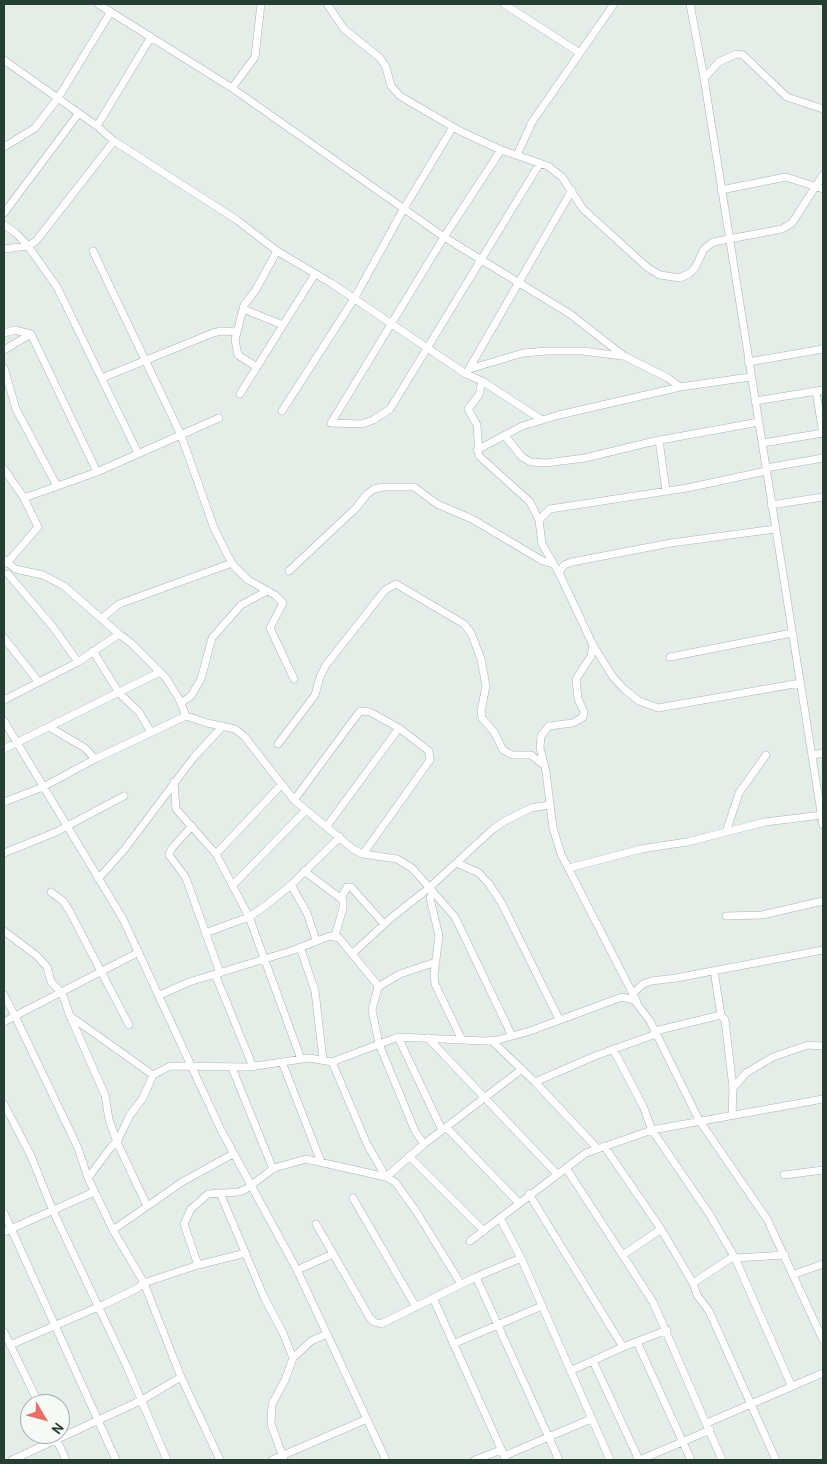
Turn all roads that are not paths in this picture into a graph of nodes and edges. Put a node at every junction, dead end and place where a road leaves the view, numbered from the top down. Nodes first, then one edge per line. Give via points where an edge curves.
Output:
1 (98, 4) edge
2 (261, 4) edge
3 (327, 4) edge
4 (504, 4) edge
5 (614, 4) edge
6 (690, 4) edge
7 (110, 12) junction
8 (151, 36) junction
9 (580, 53) junction
10 (4, 60) edge
11 (704, 78) junction
12 (232, 88) junction
13 (58, 98) junction
14 (823, 109) edge
15 (79, 113) junction
16 (97, 126) junction
17 (453, 127) junction
18 (114, 141) junction
19 (4, 147) edge
20 (501, 150) junction
21 (517, 155) junction
22 (540, 163) junction
23 (823, 175) edge
24 (815, 185) junction
25 (823, 189) edge
26 (572, 190) junction
27 (721, 190) junction
28 (403, 210) junction
29 (4, 213) edge
30 (4, 225) edge
31 (444, 237) junction
32 (729, 239) junction
33 (28, 246) junction
34 (4, 249) edge
35 (93, 251) dead end
36 (277, 251) junction
37 (481, 259) junction
38 (315, 274) junction
39 (520, 283) junction
40 (354, 299) junction
41 (243, 309) junction
42 (284, 324) junction
43 (390, 325) junction
44 (237, 332) junction
45 (4, 333) edge
46 (31, 334) junction
47 (428, 349) junction
48 (823, 349) edge
49 (4, 350) edge
50 (624, 356) junction
51 (146, 361) junction
52 (748, 362) junction
53 (257, 367) junction
54 (4, 368) edge
55 (467, 372) junction
56 (750, 377) junction
57 (102, 378) junction
58 (482, 381) junction
59 (680, 387) junction
60 (820, 391) edge
61 (240, 394) dead end
62 (755, 401) junction
63 (282, 411) dead end
64 (219, 418) dead end
65 (542, 420) junction
66 (758, 422) junction
67 (823, 434) edge
68 (181, 435) junction
69 (505, 436) junction
70 (659, 440) junction
71 (763, 444) junction
72 (477, 450) junction
73 (138, 453) junction
74 (823, 458) edge
75 (4, 470) edge
76 (766, 470) junction
77 (97, 472) junction
78 (57, 486) junction
79 (666, 491) junction
80 (823, 497) edge
81 (24, 498) junction
82 (771, 506) junction
83 (539, 520) junction
84 (775, 529) junction
85 (6, 561) edge
86 (232, 563) junction
87 (553, 564) junction
88 (15, 569) junction
89 (289, 572) dead end
90 (559, 573) junction
91 (6, 576) edge
92 (267, 591) junction
93 (101, 618) junction
94 (792, 633) junction
95 (119, 634) junction
96 (4, 638) edge
97 (593, 645) junction
98 (93, 651) junction
99 (670, 657) dead end
100 (78, 662) junction
101 (160, 672) junction
102 (294, 680) dead end
103 (38, 682) junction
104 (800, 683) junction
105 (119, 693) junction
106 (4, 700) edge
107 (181, 703) junction
108 (186, 716) junction
109 (4, 721) edge
110 (223, 726) junction
111 (51, 728) junction
112 (399, 728) junction
113 (151, 732) junction
114 (18, 743) junction
115 (278, 744) dead end
116 (4, 749) edge
117 (823, 754) edge
118 (766, 755) dead end
119 (812, 755) junction
120 (95, 759) junction
121 (545, 766) junction
122 (174, 782) junction
123 (282, 784) junction
124 (43, 787) junction
125 (821, 792) edge
126 (124, 796) dead end
127 (294, 800) junction
128 (4, 802) edge
129 (549, 805) junction
130 (306, 810) junction
131 (822, 815) junction
132 (823, 825) edge
133 (67, 826) junction
134 (192, 826) junction
135 (327, 826) junction
136 (726, 832) junction
137 (340, 837) junction
138 (4, 852) edge
139 (216, 854) junction
140 (363, 854) junction
141 (457, 863) junction
142 (568, 868) junction
143 (304, 871) junction
144 (98, 878) junction
145 (233, 885) junction
146 (291, 885) junction
147 (431, 891) junction
148 (51, 892) dead end
149 (341, 898) junction
150 (823, 901) edge
151 (726, 916) dead end
152 (249, 917) junction
153 (384, 924) junction
154 (4, 931) edge
155 (205, 932) junction
156 (335, 936) junction
157 (316, 940) junction
158 (300, 947) junction
159 (823, 950) edge
160 (139, 952) junction
161 (353, 953) junction
162 (264, 959) junction
163 (436, 962) junction
164 (99, 971) junction
165 (714, 971) junction
166 (218, 973) junction
167 (378, 987) junction
168 (62, 993) junction
169 (633, 993) junction
170 (4, 995) edge
171 (160, 996) junction
172 (638, 1004) junction
173 (721, 1015) junction
174 (15, 1016) junction
175 (70, 1016) junction
176 (559, 1020) junction
177 (4, 1022) edge
178 (129, 1025) dead end
179 (656, 1033) junction
180 (512, 1036) junction
181 (398, 1038) junction
182 (428, 1038) junction
183 (462, 1040) junction
184 (492, 1040) junction
185 (379, 1044) junction
186 (823, 1046) edge
187 (613, 1049) junction
188 (301, 1059) junction
189 (324, 1060) junction
190 (282, 1062) junction
191 (332, 1062) junction
192 (253, 1067) junction
193 (194, 1068) junction
194 (232, 1068) junction
195 (522, 1069) junction
196 (154, 1075) junction
197 (535, 1082) junction
198 (733, 1088) junction
199 (484, 1097) junction
200 (823, 1099) edge
201 (4, 1104) edge
202 (732, 1115) junction
203 (699, 1120) junction
204 (444, 1128) junction
205 (652, 1130) junction
206 (117, 1142) junction
207 (424, 1144) junction
208 (601, 1147) junction
209 (233, 1154) junction
210 (409, 1156) junction
211 (321, 1162) junction
212 (566, 1168) junction
213 (273, 1169) junction
214 (823, 1170) edge
215 (557, 1174) junction
216 (784, 1175) dead end
217 (386, 1177) junction
218 (88, 1178) junction
219 (250, 1186) junction
220 (94, 1192) junction
221 (220, 1193) junction
222 (529, 1194) junction
223 (353, 1198) dead end
224 (518, 1202) junction
225 (148, 1206) junction
226 (53, 1211) junction
227 (4, 1213) edge
228 (500, 1218) junction
229 (316, 1224) dead end
230 (661, 1229) junction
231 (7, 1230) edge
232 (113, 1230) junction
233 (484, 1231) junction
234 (470, 1241) dead end
235 (246, 1253) junction
236 (333, 1254) junction
237 (623, 1255) junction
238 (785, 1255) junction
239 (734, 1257) junction
240 (521, 1258) junction
241 (823, 1264) edge
242 (198, 1265) junction
243 (297, 1270) junction
244 (794, 1274) junction
245 (476, 1277) junction
246 (144, 1283) junction
247 (693, 1283) junction
248 (461, 1284) junction
249 (433, 1298) junction
250 (416, 1306) junction
251 (542, 1306) junction
252 (97, 1307) junction
253 (53, 1325) junction
254 (498, 1325) junction
255 (667, 1330) junction
256 (4, 1332) edge
257 (327, 1334) junction
258 (823, 1340) edge
259 (637, 1342) junction
260 (453, 1344) junction
261 (10, 1345) junction
262 (623, 1347) junction
263 (292, 1358) junction
264 (593, 1361) junction
265 (570, 1371) junction
266 (823, 1373) edge
267 (181, 1377) junction
268 (792, 1387) junction
269 (34, 1394) edge
270 (142, 1400) junction
271 (752, 1404) junction
272 (367, 1419) junction
273 (591, 1419) junction
274 (99, 1420) junction
275 (709, 1427) junction
276 (70, 1431) edge
277 (550, 1438) junction
278 (684, 1442) junction
279 (43, 1444) edge
280 (59, 1444) edge
281 (503, 1455) edge
282 (283, 1458) edge
283 (12, 1460) edge
284 (66, 1460) edge
285 (116, 1460) edge
286 (167, 1460) edge
287 (220, 1460) edge
288 (272, 1460) edge
289 (386, 1460) edge
290 (476, 1460) edge
291 (560, 1460) edge
292 (610, 1460) edge
293 (640, 1460) edge
294 (691, 1460) edge
295 (722, 1460) edge
296 (776, 1460) edge

1 - 7 street
2 - 12 street via 254,57
3 - 17 street via 344,29 380,58 391,86 400,96
4 - 9 street
5 - 9 street
6 - 11 street
7 - 8 street
7 - 13 street
8 - 12 street
8 - 16 street
9 - 21 street via 532,122
10 - 13 street
11 - 14 street via 719,62 736,54 743,55 786,97
11 - 27 street
12 - 28 street
13 - 15 street
13 - 19 street via 34,128
15 - 16 street
15 - 29 street
16 - 18 street
17 - 20 street
17 - 28 street
18 - 33 street via 42,233
18 - 36 street via 237,220
20 - 21 street
20 - 31 street
21 - 22 street
22 - 26 street via 562,177
22 - 37 street
23 - 24 street
24 - 25 street
24 - 27 street via 786,177
24 - 32 street via 792,223 782,229
26 - 32 street via 593,219 660,275 680,278 690,273 707,245
26 - 39 street
27 - 32 street
28 - 31 street
28 - 40 street
30 - 33 street
31 - 37 street
31 - 43 street
32 - 52 street
33 - 34 street
33 - 57 street via 57,286
35 - 51 street
36 - 38 street
36 - 41 street
37 - 39 street
37 - 47 street
38 - 40 street
38 - 42 street
39 - 50 street via 570,314
39 - 55 street
40 - 43 street
40 - 63 street
41 - 42 street
41 - 44 street
42 - 53 street
43 - 47 street
43 - 47 street via 330,423 362,424 390,409
44 - 51 street via 213,333
44 - 53 street via 238,355
45 - 46 street via 15,330
46 - 49 street
46 - 77 street
47 - 55 street
48 - 52 street
50 - 55 street via 582,351 523,353
50 - 59 street
51 - 57 street
51 - 68 street
52 - 56 street
53 - 61 street
54 - 78 street via 16,409
55 - 58 street
56 - 59 street
56 - 62 street
57 - 73 street
58 - 65 street
58 - 72 street via 479,395 468,409 477,425
59 - 65 street
60 - 62 street
60 - 67 street
62 - 66 street
64 - 68 street
65 - 69 street
66 - 70 street
66 - 71 street
67 - 71 street
68 - 73 street
68 - 86 street via 214,528
69 - 70 street via 522,457 546,463 585,458
69 - 72 street
70 - 79 street
71 - 76 street
72 - 83 street via 482,460 530,502
73 - 77 street
74 - 76 street
75 - 81 street
76 - 79 street
76 - 82 street
77 - 78 street
78 - 81 street
79 - 83 street via 550,509
80 - 82 street
81 - 85 street via 38,527
82 - 84 street
83 - 87 street via 542,544
84 - 90 street via 572,562 564,565
84 - 94 street
85 - 88 street
86 - 92 street via 248,580
86 - 93 street via 119,604
87 - 89 street via 542,561 472,519 437,504 414,487 384,486 367,494
87 - 90 street
88 - 91 street
88 - 93 street via 52,578
90 - 97 street
91 - 100 street via 53,627
92 - 102 street via 283,603 270,628
92 - 107 street via 241,605 212,638 201,678 191,696
93 - 95 street
94 - 99 street
94 - 104 street
95 - 98 street
95 - 101 street
96 - 103 street
97 - 104 street via 624,689 639,701 658,708
97 - 121 street via 591,656 576,679 583,717 549,726 544,731 540,742
98 - 100 street
98 - 105 street
100 - 103 street
101 - 105 street
101 - 107 street
103 - 106 street
104 - 119 street
105 - 111 street
105 - 113 street via 139,712
107 - 108 street
108 - 110 street
108 - 113 street
109 - 114 street
110 - 122 street
110 - 123 street via 236,729 244,736
111 - 114 street
111 - 120 street via 85,748
112 - 127 street via 370,712 357,713
112 - 135 street
112 - 140 street via 429,752 430,760
113 - 120 street
114 - 116 street
114 - 124 street
115 - 121 street via 315,695 326,665 385,590 396,584 464,624 481,659 486,686 482,718 503,750 512,755 531,755
117 - 119 street
118 - 136 street via 739,793
119 - 125 street
120 - 124 street
121 - 129 street
122 - 134 street via 176,809
122 - 144 street via 124,850
123 - 127 street
123 - 139 street
124 - 128 street
124 - 133 street
125 - 131 street
126 - 133 street
127 - 130 street
129 - 141 street via 536,806 505,821
129 - 142 street via 553,828
130 - 135 street
130 - 145 street
131 - 132 street
131 - 136 street via 765,822
133 - 138 street
133 - 144 street
134 - 139 street
134 - 155 street via 169,855 186,878
135 - 137 street
136 - 142 street
137 - 140 street
137 - 143 street
139 - 145 street
140 - 147 street via 397,859 412,868
141 - 147 street
141 - 176 street via 479,873 501,902
142 - 169 street
143 - 146 street
143 - 149 street
144 - 160 street
145 - 152 street
146 - 152 street
146 - 157 street via 307,913
147 - 153 street
147 - 163 street via 439,936
147 - 180 street via 460,926
148 - 164 street via 69,910
149 - 153 street via 351,887
149 - 156 street via 343,908
150 - 151 street via 762,915
152 - 155 street
152 - 162 street
153 - 161 street
154 - 168 street via 37,956 47,967 51,982
155 - 166 street
156 - 157 street
156 - 161 street
157 - 158 street
158 - 162 street
158 - 189 street via 315,990
159 - 165 street
160 - 164 street
160 - 171 street
161 - 167 street
162 - 166 street
162 - 188 street
163 - 167 street via 400,974
163 - 183 street via 435,984
164 - 168 street
164 - 178 street
165 - 169 street via 651,981
165 - 173 street
166 - 171 street
166 - 192 street
167 - 185 street via 372,1010
168 - 174 street
168 - 175 street
169 - 172 street
170 - 174 street
171 - 193 street
172 - 176 street via 622,997
172 - 179 street
173 - 179 street
173 - 198 street via 725,1020
174 - 177 street
174 - 218 street via 78,1148
175 - 196 street
175 - 206 street via 105,1096
176 - 180 street
179 - 187 street
179 - 203 street
180 - 184 street
181 - 182 street
181 - 185 street
181 - 204 street
182 - 183 street
182 - 199 street
183 - 184 street
184 - 195 street
185 - 191 street
185 - 207 street via 415,1131
186 - 198 street via 808,1045 773,1057 746,1073
187 - 197 street
187 - 205 street
188 - 189 street
188 - 190 street
189 - 191 street
190 - 192 street
190 - 211 street
191 - 217 street via 367,1144
192 - 194 street
193 - 194 street
193 - 196 street via 170,1066
193 - 209 street
194 - 213 street
195 - 197 street
195 - 199 street
196 - 206 street
197 - 208 street
198 - 202 street
199 - 204 street
199 - 215 street
200 - 202 street
201 - 226 street via 31,1156
202 - 203 street
203 - 205 street
203 - 238 street via 768,1219
204 - 207 street
204 - 224 street
205 - 208 street
205 - 239 street via 710,1214
206 - 218 street
206 - 225 street
207 - 210 street
208 - 212 street via 586,1153
208 - 230 street
209 - 219 street
209 - 225 street via 182,1182
210 - 217 street
210 - 233 street
211 - 213 street via 306,1160
211 - 217 street
212 - 215 street
212 - 237 street
213 - 219 street
214 - 216 street
215 - 222 street
217 - 248 street via 394,1182 416,1212
218 - 220 street
219 - 221 street via 239,1192
219 - 243 street
220 - 226 street
220 - 232 street
221 - 235 street
221 - 242 street via 208,1194 199,1201 184,1224
222 - 224 street
222 - 262 street
223 - 250 street
224 - 228 street
225 - 232 street
226 - 231 street
226 - 252 street
227 - 231 street
228 - 233 street
228 - 240 street
229 - 236 street
230 - 237 street
230 - 247 street
231 - 253 street
232 - 246 street
233 - 234 street
235 - 242 street
235 - 263 street via 264,1297 284,1333
236 - 243 street
236 - 250 street via 374,1322 381,1324
237 - 255 street
238 - 239 street
238 - 244 street
239 - 247 street
239 - 268 street
240 - 245 street
240 - 251 street
241 - 244 street
242 - 246 street
243 - 257 street
244 - 258 street
245 - 248 street
245 - 254 street
246 - 252 street
246 - 267 street
247 - 271 street
248 - 249 street
249 - 250 street
249 - 260 street
251 - 254 street
251 - 265 street
252 - 253 street
252 - 270 street
253 - 261 street
253 - 274 street
254 - 260 street
254 - 277 street
255 - 259 street
255 - 275 street
256 - 261 street
257 - 263 street via 311,1341
257 - 272 street
259 - 262 street
259 - 278 street
260 - 281 street
261 - 269 street
262 - 264 street
263 - 282 street via 271,1408 271,1424
264 - 265 street
264 - 293 street
265 - 273 street
266 - 268 street
267 - 270 street
267 - 287 street
268 - 271 street
270 - 274 street
270 - 286 street
271 - 275 street
271 - 296 street
272 - 282 street
272 - 289 street
273 - 277 street
273 - 292 street
274 - 276 street
274 - 285 street
275 - 278 street
275 - 295 street
277 - 281 street
277 - 291 street
278 - 293 street
278 - 294 street
279 - 283 street
280 - 284 street
281 - 290 street
282 - 288 street

